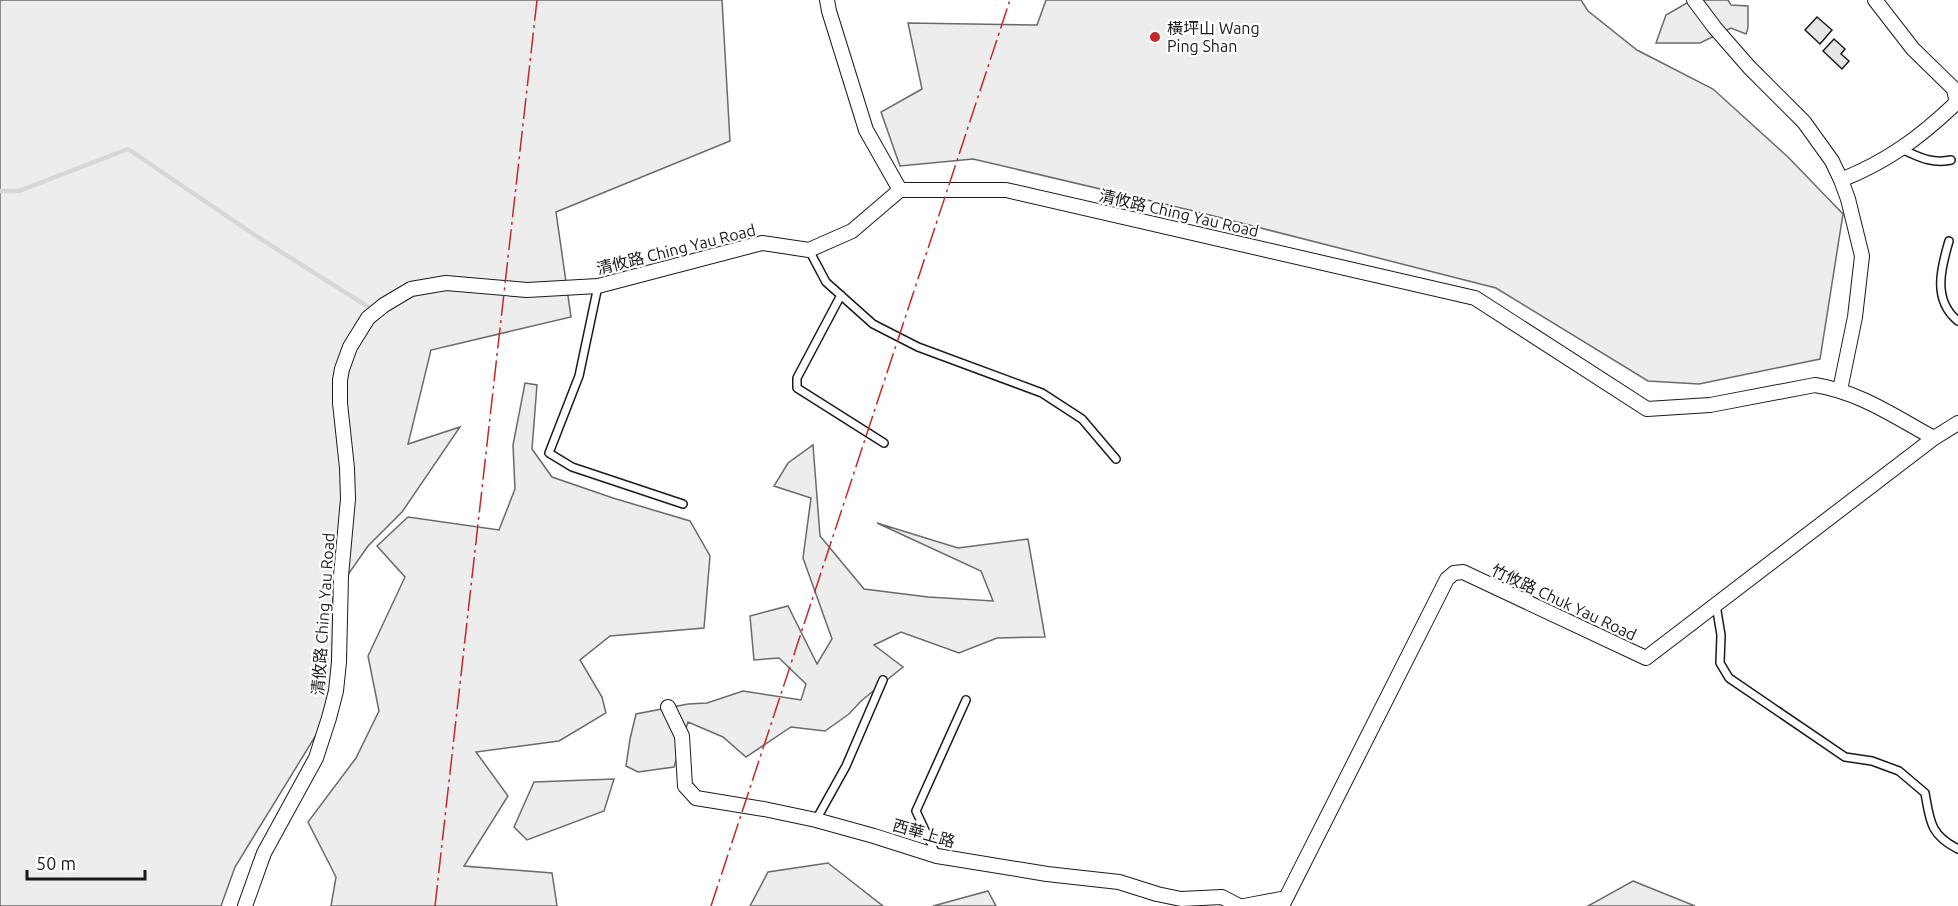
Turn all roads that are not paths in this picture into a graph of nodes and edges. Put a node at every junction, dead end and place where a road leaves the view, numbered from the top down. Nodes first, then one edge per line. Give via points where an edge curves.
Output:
1 (827, 0) edge
2 (1694, 0) edge
3 (1875, 0) edge
4 (1901, 149) junction
5 (1951, 160) dead end
6 (1842, 180) junction
7 (900, 190) junction
8 (1949, 241) dead end
9 (809, 250) junction
10 (598, 286) junction
11 (841, 295) junction
12 (1958, 321) edge
13 (1840, 390) junction
14 (1958, 423) edge
15 (1934, 438) junction
16 (884, 442) dead end
17 (1116, 459) dead end
18 (684, 504) dead end
19 (1716, 605) junction
20 (883, 680) dead end
21 (966, 700) dead end
22 (668, 707) dead end
23 (816, 820) junction
24 (1958, 849) edge
25 (937, 856) junction
26 (1284, 902) edge
27 (245, 906) edge
28 (1239, 906) edge
29 (1244, 906) edge

1 - 7 street via 866,130
2 - 6 street via 1749,67 1804,122
3 - 4 street via 1913,49 1956,92 1955,104
4 - 5 lane via 1927,161
4 - 6 street
6 - 13 street via 1862,256
7 - 9 street via 852,231
7 - 13 street, 清攸路 Ching Yau Road via 1006,190 1475,298 1647,409 1710,405 1815,385
8 - 12 lane via 1940,272 1941,292
9 - 10 street, 清攸路 Ching Yau Road via 762,243
9 - 11 lane via 826,282
10 - 18 lane via 579,376 549,453 572,467
10 - 27 street, 清攸路 Ching Yau Road via 527,290 455,282 422,286 384,305 368,318 356,336 340,380 348,499 333,704 316,758 268,845
11 - 16 lane via 797,378 797,388
11 - 17 lane via 873,324 918,348 1042,393 1082,419
13 - 15 street, 清攸路 Ching Yau Road via 1857,395
14 - 15 street, 竹攸路 Chuk Yau Road
15 - 19 street, 竹攸路 Chuk Yau Road
19 - 24 lane via 1720,663 1729,678 1845,757 1899,771 1925,793 1930,821 1942,841
19 - 26 street, 竹攸路 Chuk Yau Road via 1646,658 1463,572 1454,573 1447,579
20 - 23 lane via 846,766
21 - 25 lane via 916,811
22 - 23 street, 西華上路 via 682,736 685,786 696,798
23 - 25 street, 西華上路
25 - 28 street, 西華上路 via 1119,882 1181,899 1222,897
26 - 29 street

